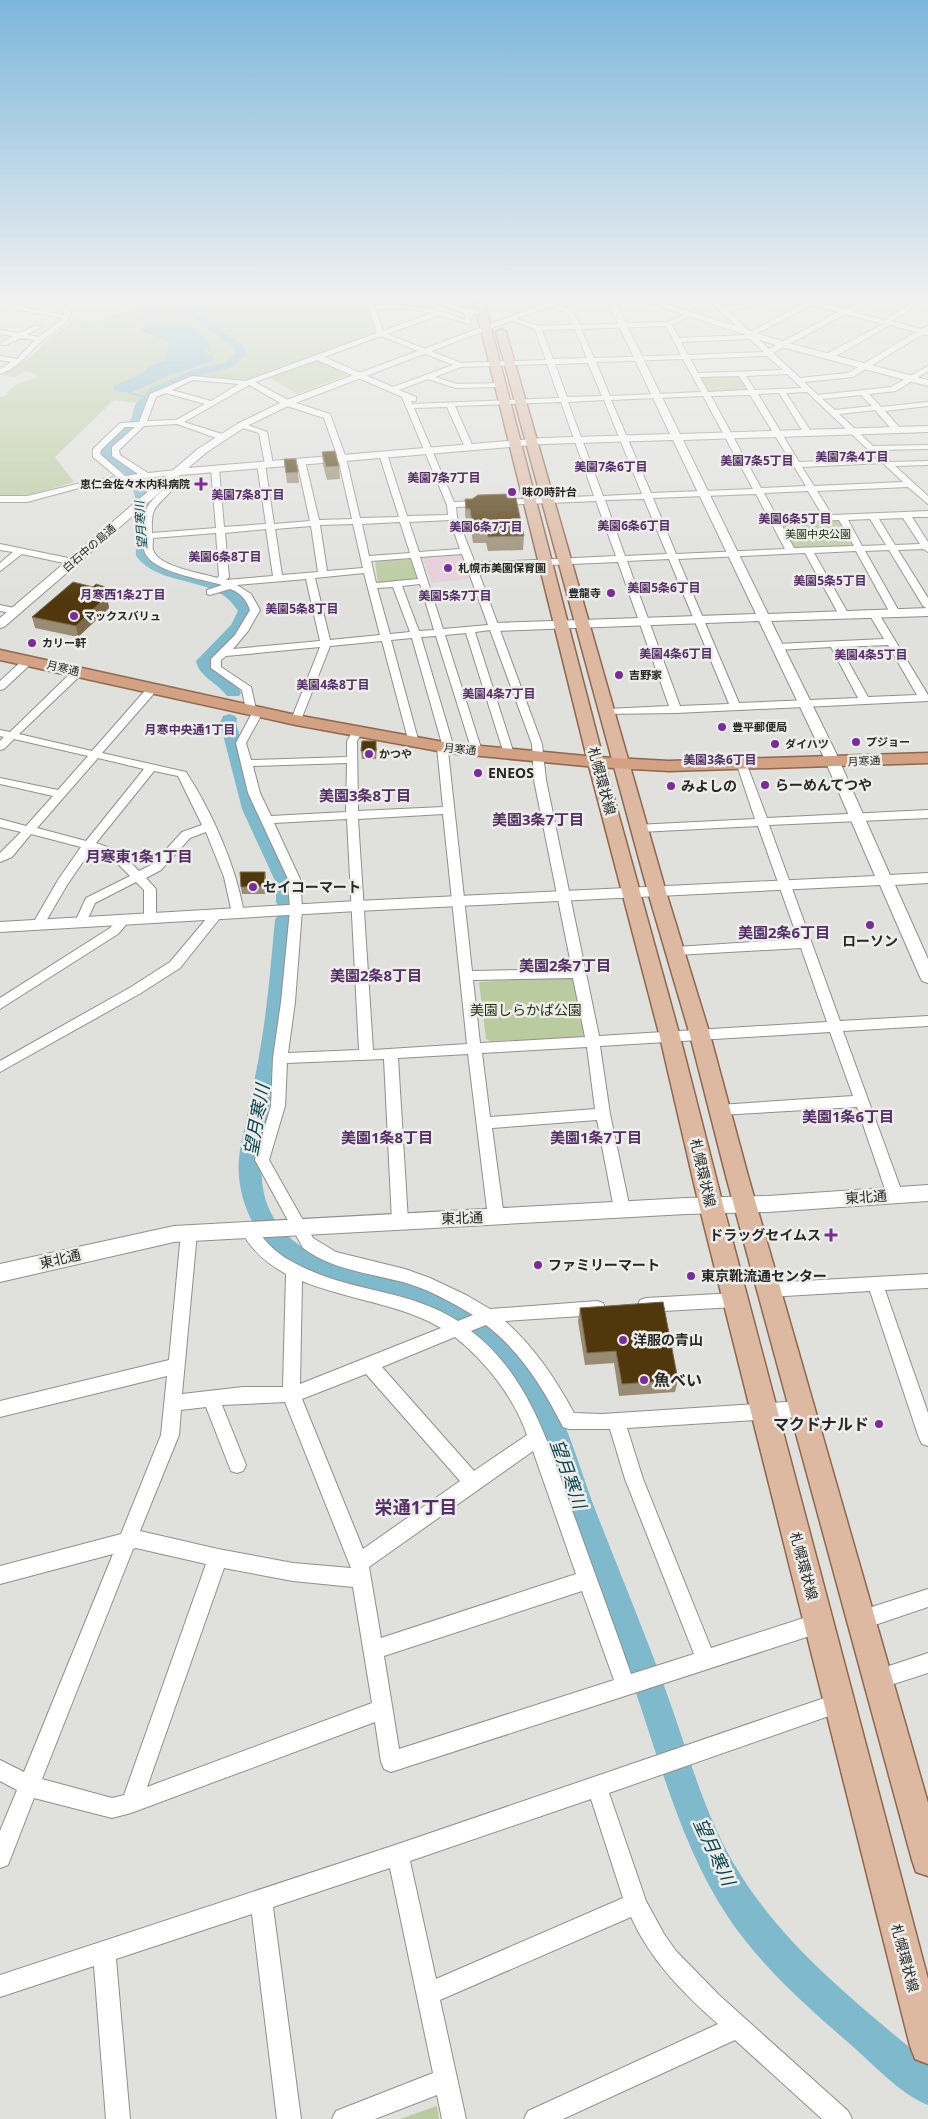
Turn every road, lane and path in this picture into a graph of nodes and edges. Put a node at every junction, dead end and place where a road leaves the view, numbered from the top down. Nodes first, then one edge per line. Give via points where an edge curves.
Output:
1 (151, 400) edge
2 (200, 400) edge
3 (216, 400) edge
4 (281, 400) edge
5 (295, 400) edge
6 (406, 400) edge
7 (417, 400) edge
8 (564, 400) joint
9 (608, 400) edge
10 (659, 400) edge
11 (709, 400) edge
12 (757, 400) edge
13 (788, 400) edge
14 (819, 400) edge
15 (869, 400) edge
16 (504, 402) junction
17 (521, 402) junction
18 (211, 403) junction
19 (287, 403) junction
20 (450, 404) junction
21 (928, 404) edge
22 (430, 405) junction
23 (408, 406) junction
24 (877, 409) junction
25 (832, 413) junction
26 (178, 422) junction
27 (140, 424) junction
28 (242, 426) junction
29 (928, 429) edge
30 (897, 430) junction
31 (852, 431) junction
32 (808, 433) junction
33 (777, 434) junction
34 (728, 435) junction
35 (222, 437) junction
36 (676, 437) junction
37 (624, 438) junction
38 (578, 440) junction
39 (532, 442) junction
40 (515, 443) junction
41 (469, 447) junction
42 (928, 447) edge
43 (871, 448) junction
44 (428, 450) junction
45 (383, 454) junction
46 (342, 458) junction
47 (301, 461) junction
48 (886, 462) junction
49 (928, 463) edge
50 (265, 464) junction
51 (796, 464) junction
52 (215, 469) junction
53 (177, 472) junction
54 (140, 475) junction
55 (124, 477) junction
56 (909, 484) junction
57 (161, 486) junction
58 (811, 488) junction
59 (758, 490) junction
60 (703, 493) junction
61 (648, 496) junction
62 (600, 498) junction
63 (0, 499) edge
64 (927, 499) edge
65 (548, 500) junction
66 (530, 501) junction
67 (451, 504) junction
68 (928, 514) edge
69 (906, 515) junction
70 (873, 516) junction
71 (842, 517) junction
72 (453, 518) junction
73 (829, 518) junction
74 (403, 519) junction
75 (358, 520) junction
76 (775, 520) junction
77 (315, 522) junction
78 (270, 526) junction
79 (220, 530) junction
80 (149, 536) junction
81 (0, 547) edge
82 (927, 547) edge
83 (892, 548) junction
84 (860, 549) junction
85 (20, 551) junction
86 (466, 551) junction
87 (791, 551) junction
88 (808, 551) junction
89 (733, 554) junction
90 (415, 556) junction
91 (673, 556) junction
92 (366, 559) junction
93 (622, 559) junction
94 (73, 562) junction
95 (565, 562) junction
96 (546, 563) junction
97 (471, 566) junction
98 (0, 568) edge
99 (369, 570) junction
100 (323, 574) junction
101 (310, 576) junction
102 (278, 578) junction
103 (424, 581) junction
104 (226, 584) junction
105 (397, 584) junction
106 (372, 586) junction
107 (210, 592) dead end
108 (928, 606) edge
109 (0, 608) edge
110 (16, 611) junction
111 (928, 612) edge
112 (895, 613) junction
113 (874, 614) junction
114 (844, 615) junction
115 (763, 618) junction
116 (700, 620) junction
117 (644, 622) junction
118 (0, 624) edge
119 (584, 625) junction
120 (563, 626) junction
121 (494, 627) junction
122 (470, 630) junction
123 (439, 632) junction
124 (416, 635) junction
125 (388, 638) junction
126 (891, 642) junction
127 (326, 644) junction
128 (834, 644) junction
129 (777, 647) junction
130 (224, 653) junction
131 (0, 654) edge
132 (29, 660) junction
133 (78, 672) junction
134 (0, 687) edge
135 (153, 688) junction
136 (926, 698) edge
137 (865, 701) junction
138 (804, 703) junction
139 (735, 706) junction
140 (676, 710) junction
141 (255, 711) junction
142 (607, 712) junction
143 (296, 720) junction
144 (358, 732) junction
145 (6, 734) edge
146 (414, 743) junction
147 (0, 746) edge
148 (445, 747) junction
149 (477, 750) junction
150 (509, 754) junction
151 (93, 755) junction
152 (538, 756) junction
153 (351, 760) junction
154 (927, 760) edge
155 (833, 762) junction
156 (247, 763) junction
157 (609, 763) junction
158 (742, 765) junction
159 (151, 767) junction
160 (0, 781) edge
161 (62, 794) junction
162 (450, 810) junction
163 (352, 814) junction
164 (928, 814) edge
165 (858, 818) junction
166 (266, 820) junction
167 (763, 822) junction
168 (0, 823) edge
169 (208, 827) junction
170 (640, 828) junction
171 (29, 831) junction
172 (90, 845) junction
173 (0, 858) edge
174 (139, 877) junction
175 (928, 878) edge
176 (885, 880) junction
177 (785, 886) junction
178 (657, 892) junction
179 (632, 893) junction
180 (563, 896) junction
181 (459, 902) junction
182 (357, 906) junction
183 (296, 910) junction
184 (238, 913) junction
185 (216, 915) junction
186 (150, 918) junction
187 (124, 920) junction
188 (81, 922) junction
189 (38, 925) junction
190 (0, 927) edge
191 (806, 943) junction
192 (676, 951) junction
193 (922, 952) edge
194 (578, 973) junction
195 (466, 976) junction
196 (928, 978) edge
197 (0, 1004) edge
198 (928, 1021) edge
199 (835, 1027) junction
200 (700, 1035) junction
201 (670, 1037) junction
202 (593, 1042) junction
203 (474, 1048) junction
204 (391, 1053) junction
205 (366, 1055) junction
206 (280, 1058) junction
207 (0, 1068) edge
208 (862, 1101) junction
209 (719, 1110) junction
210 (603, 1114) junction
211 (485, 1124) junction
212 (928, 1193) edge
213 (895, 1195) junction
214 (745, 1204) junction
215 (711, 1205) junction
216 (622, 1209) junction
217 (496, 1217) junction
218 (400, 1221) junction
219 (293, 1227) junction
220 (251, 1229) junction
221 (189, 1233) junction
222 (294, 1270) junction
223 (0, 1273) edge
224 (928, 1280) edge
225 (875, 1284) junction
226 (768, 1290) junction
227 (735, 1300) junction
228 (472, 1323) junction
229 (176, 1366) junction
230 (369, 1366) junction
231 (292, 1394) junction
232 (211, 1399) junction
233 (173, 1403) junction
234 (0, 1409) edge
235 (802, 1409) junction
236 (764, 1412) junction
237 (616, 1421) junction
238 (538, 1437) junction
239 (928, 1438) edge
240 (237, 1465) dead end
241 (473, 1483) junction
242 (128, 1541) junction
243 (218, 1558) junction
244 (360, 1570) junction
245 (0, 1575) edge
246 (589, 1579) junction
247 (928, 1598) edge
248 (860, 1620) junction
249 (819, 1623) junction
250 (374, 1650) junction
251 (706, 1660) junction
252 (928, 1663) edge
253 (878, 1679) junction
254 (638, 1682) junction
255 (839, 1703) junction
256 (383, 1709) junction
257 (0, 1770) edge
258 (29, 1786) junction
259 (597, 1787) junction
260 (132, 1804) junction
261 (398, 1855) junction
262 (0, 1857) edge
263 (928, 1860) edge
264 (261, 1901) junction
265 (636, 1904) junction
266 (104, 1951) junction
267 (0, 1986) edge
268 (427, 1994) junction
269 (738, 2027) junction
270 (928, 2046) edge
271 (446, 2080) junction
272 (118, 2119) edge
273 (289, 2119) edge
274 (344, 2119) edge
275 (454, 2119) edge
276 (536, 2119) edge
277 (840, 2119) edge

1 - 27 street
2 - 18 street
3 - 18 street
4 - 19 street
5 - 19 street, 白石中の島通
6 - 23 street
7 - 22 street
8 - 17 street
8 - 38 street
9 - 37 street
10 - 36 street
11 - 34 street
12 - 33 street
13 - 32 street
14 - 25 street
15 - 24 street
16 - 17 street
16 - 20 street
16 - 40 main road, 札幌環状線
17 - 39 main road, 札幌環状線
18 - 26 street
19 - 28 street, 白石中の島通
19 - 46 street via 326,416
20 - 22 street
20 - 41 street
21 - 24 street
22 - 23 street
23 - 44 street
24 - 25 street
24 - 30 street
25 - 31 street
26 - 27 street
26 - 35 street
27 - 54 street via 115,449 116,456
27 - 55 street via 123,425 97,449 96,454 104,463 117,469
28 - 35 street, 白石中の島通
28 - 50 street via 262,432
29 - 30 street
30 - 31 street
31 - 32 street
31 - 43 street
32 - 33 street
33 - 34 street
33 - 51 street
34 - 36 street
34 - 59 street
35 - 53 street, 白石中の島通
36 - 37 street
36 - 60 street
37 - 38 street
37 - 61 street
38 - 39 street
38 - 62 street
39 - 40 street
39 - 65 main road, 札幌環状線
40 - 41 street
40 - 66 main road, 札幌環状線
41 - 44 street
42 - 43 street
43 - 48 street
44 - 45 street
44 - 67 street
45 - 46 street
45 - 74 street
46 - 47 street
46 - 75 street
47 - 50 street
47 - 77 street
48 - 49 street
48 - 51 street
48 - 56 street
50 - 52 street
50 - 78 street
51 - 58 street
52 - 53 street
52 - 79 street
53 - 54 street
53 - 57 street, 白石中の島通
54 - 55 street
55 - 63 street via 28,499
56 - 58 street
56 - 64 street
57 - 80 street via 167,491 146,514
57 - 94 street, 白石中の島通
58 - 59 street
58 - 73 street
59 - 60 street
59 - 76 street
60 - 61 street
60 - 89 street
61 - 62 street
61 - 91 street
62 - 65 street
62 - 93 street
65 - 66 street
65 - 95 main road, 札幌環状線
66 - 67 street
66 - 96 main road, 札幌環状線
67 - 72 street
68 - 69 street
69 - 70 street
69 - 82 street
70 - 71 street
70 - 83 street
71 - 73 street
71 - 84 street
72 - 74 street
72 - 86 street
73 - 76 street
74 - 75 street
74 - 90 street
75 - 77 street
75 - 92 street
76 - 87 street
77 - 78 street
77 - 100 street
78 - 79 street
78 - 102 street
79 - 80 street
79 - 104 street
80 - 104 street via 148,552 153,559 167,567
81 - 85 street
82 - 83 street
83 - 84 street
83 - 108 street
84 - 88 street
84 - 112 street
85 - 94 street
85 - 98 street
86 - 90 street
86 - 97 street
87 - 88 street
87 - 89 street
88 - 114 street
89 - 91 street
89 - 115 street
90 - 92 street
90 - 103 street
91 - 93 street
91 - 116 street
92 - 99 street
93 - 95 street
93 - 117 street
94 - 110 street, 白石中の島通
95 - 96 street
95 - 119 main road, 札幌環状線
96 - 97 street
96 - 120 main road, 札幌環状線
97 - 121 street
99 - 100 street
99 - 106 street
100 - 101 street
101 - 102 street
101 - 127 street
102 - 104 street
103 - 105 street
103 - 123 street
104 - 107 street
104 - 130 street via 248,597 255,610 250,623
105 - 106 street
105 - 124 street
106 - 125 street
109 - 110 street
110 - 118 street, 白石中の島通
111 - 112 street
112 - 113 street
113 - 114 street
113 - 126 street
114 - 115 street
115 - 116 street
115 - 129 street
116 - 117 street
116 - 139 street
117 - 119 street
117 - 140 street
119 - 120 street
119 - 142 main road, 札幌環状線
120 - 121 street
120 - 157 main road, 札幌環状線
121 - 122 street
121 - 152 street via 537,744
122 - 123 street
122 - 150 street
123 - 124 street
123 - 149 street
124 - 125 street
124 - 148 street
125 - 127 street
125 - 146 street
126 - 128 street
126 - 136 street
127 - 130 street
127 - 143 street
128 - 129 street
128 - 137 street
129 - 138 street
130 - 141 street via 216,659 216,668 247,689
131 - 132 highway, 月寒通
132 - 133 highway, 月寒通
132 - 134 street
133 - 135 highway, 月寒通
133 - 145 street
135 - 141 highway, 月寒通
135 - 151 street
136 - 137 street
137 - 138 street
138 - 139 street
138 - 155 street
139 - 140 street
140 - 142 street
141 - 143 highway, 月寒通
141 - 156 street via 241,742
142 - 157 main road, 札幌環状線
143 - 144 highway, 月寒通
144 - 146 highway, 月寒通
144 - 153 street via 352,741
145 - 147 street
145 - 151 street
146 - 148 highway, 月寒通
148 - 149 highway, 月寒通
148 - 162 street
149 - 150 highway, 月寒通
150 - 152 highway, 月寒通
151 - 159 street
151 - 161 street
152 - 157 highway, 月寒通
152 - 180 street
153 - 156 street
153 - 163 street
154 - 155 highway, 月寒通
155 - 158 highway, 月寒通
155 - 165 street
156 - 166 street via 254,793
157 - 158 highway, 月寒通
157 - 170 main road, 札幌環状線
157 - 179 main road, 札幌環状線
158 - 167 street
159 - 169 street via 182,774
159 - 172 street
160 - 161 street
161 - 171 street
162 - 163 street
162 - 181 street
163 - 166 street
163 - 182 street
164 - 165 street
165 - 167 street
165 - 176 street
166 - 183 street via 294,879
167 - 170 street
167 - 177 street
168 - 171 street
169 - 174 street via 186,835 157,867
169 - 184 street via 235,892
170 - 178 main road, 札幌環状線
171 - 172 street
171 - 173 street via 8,854
172 - 174 street via 115,854
172 - 189 street via 49,902
174 - 186 street via 150,889
174 - 188 street via 90,901
175 - 176 street
176 - 177 street
176 - 193 street
177 - 178 street
177 - 191 street
178 - 179 street
178 - 192 main road, 札幌環状線
179 - 180 street
179 - 201 main road, 札幌環状線
180 - 181 street
180 - 194 street
181 - 182 street
181 - 195 street
182 - 183 street
182 - 205 street
183 - 184 street
183 - 206 street
184 - 185 street
185 - 186 street
185 - 207 street via 175,965
186 - 187 street
187 - 188 street
187 - 197 street via 114,931
188 - 189 street
189 - 190 street
191 - 192 street
191 - 199 street
192 - 200 main road, 札幌環状線
193 - 196 street
194 - 195 street
194 - 202 street
195 - 203 street
198 - 199 street
199 - 200 street
199 - 208 street
200 - 201 street
200 - 209 main road, 札幌環状線
201 - 202 street
201 - 215 main road, 札幌環状線
202 - 203 street
202 - 210 street
203 - 204 street
203 - 211 street
204 - 205 street
204 - 218 street
205 - 206 street
206 - 219 street via 278,1106 262,1160
208 - 209 street
208 - 213 street
209 - 214 main road, 札幌環状線
210 - 211 street
210 - 216 street
211 - 217 street
212 - 213 street, 東北通
213 - 214 street, 東北通
214 - 215 street, 東北通
214 - 226 main road, 札幌環状線
215 - 216 street, 東北通
215 - 227 main road, 札幌環状線
216 - 217 street, 東北通
217 - 218 street, 東北通
218 - 219 street, 東北通
219 - 220 street, 東北通
219 - 228 street via 308,1244 330,1257 425,1283 455,1296
220 - 221 street, 東北通
220 - 222 street via 266,1252
221 - 223 street, 東北通
221 - 229 street
222 - 228 street via 355,1292
222 - 231 street
224 - 225 street
225 - 226 street
225 - 239 street
226 - 235 main road, 札幌環状線
227 - 228 street via 502,1314
227 - 236 main road, 札幌環状線
228 - 230 street
228 - 237 street via 518,1343 539,1369 569,1421
228 - 238 street via 475,1344 498,1367 525,1408
229 - 233 street
229 - 234 street
230 - 231 street
230 - 241 street
231 - 232 street
231 - 244 street
232 - 233 street
232 - 240 street
233 - 242 street via 170,1435
235 - 236 street
235 - 248 main road, 札幌環状線
236 - 237 street
236 - 249 main road, 札幌環状線
237 - 251 street via 634,1479
238 - 241 street
238 - 246 street
241 - 244 street
242 - 243 street via 136,1539
242 - 245 street
242 - 258 street
243 - 244 street via 347,1578
243 - 260 street
244 - 250 street
246 - 250 street
246 - 254 street
247 - 248 street
248 - 253 main road, 札幌環状線
249 - 251 street
249 - 255 main road, 札幌環状線
250 - 256 street
251 - 254 street
252 - 253 street
253 - 263 main road, 札幌環状線
254 - 256 street via 391,1762
255 - 259 street
255 - 270 main road, 札幌環状線
256 - 260 street
257 - 258 street
258 - 260 street via 112,1808
258 - 262 street
259 - 261 street
259 - 265 street
261 - 264 street
261 - 268 street
264 - 266 street
264 - 273 street
265 - 268 street
265 - 269 street via 650,1935 674,1968
266 - 267 street
266 - 272 street
268 - 271 street
269 - 276 street
269 - 277 street
271 - 274 street
271 - 275 street

